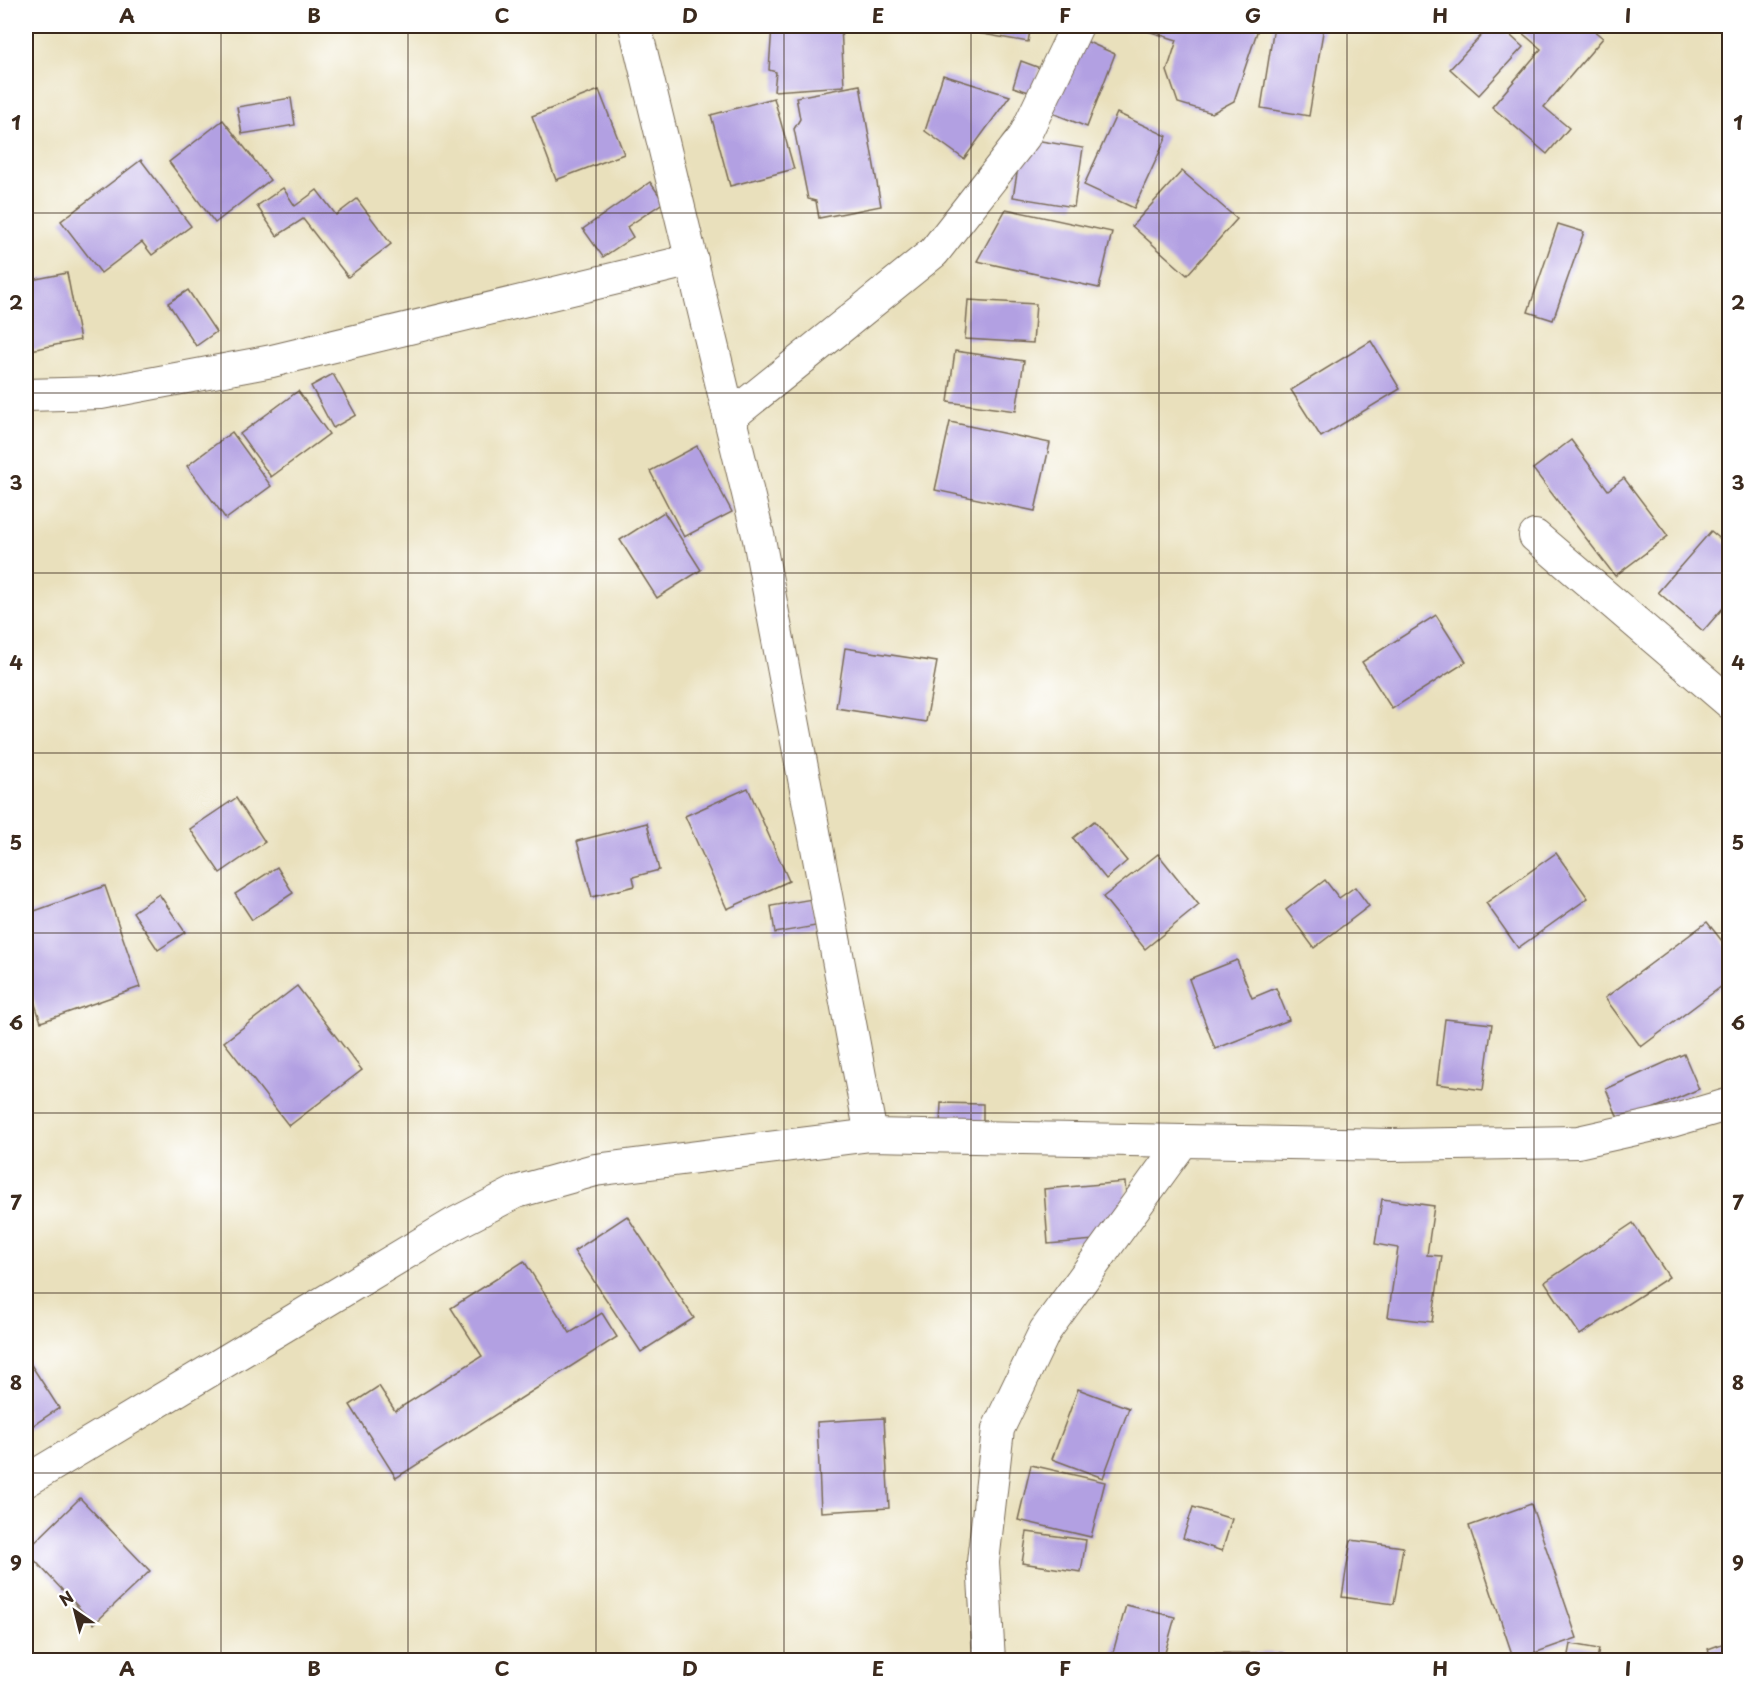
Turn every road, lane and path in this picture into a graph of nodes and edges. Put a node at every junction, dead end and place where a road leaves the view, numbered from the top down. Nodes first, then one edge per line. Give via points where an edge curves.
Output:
1 (635, 26) edge
2 (1077, 26) edge
3 (692, 260) junction
4 (26, 395) edge
5 (730, 417) junction
6 (1535, 537) dead end
7 (1730, 703) edge
8 (1730, 1104) edge
9 (871, 1135) junction
10 (1183, 1141) junction
11 (26, 1481) edge
12 (989, 1660) edge

1 - 3 street
2 - 5 street via 1024,137 934,252
3 - 4 street via 272,361 101,393
3 - 5 street
5 - 9 street via 759,538
6 - 7 street
8 - 10 street via 1578,1142 1392,1145
9 - 10 street
9 - 11 street via 595,1170 516,1192 444,1230
10 - 12 street via 1045,1330 998,1429 983,1562

